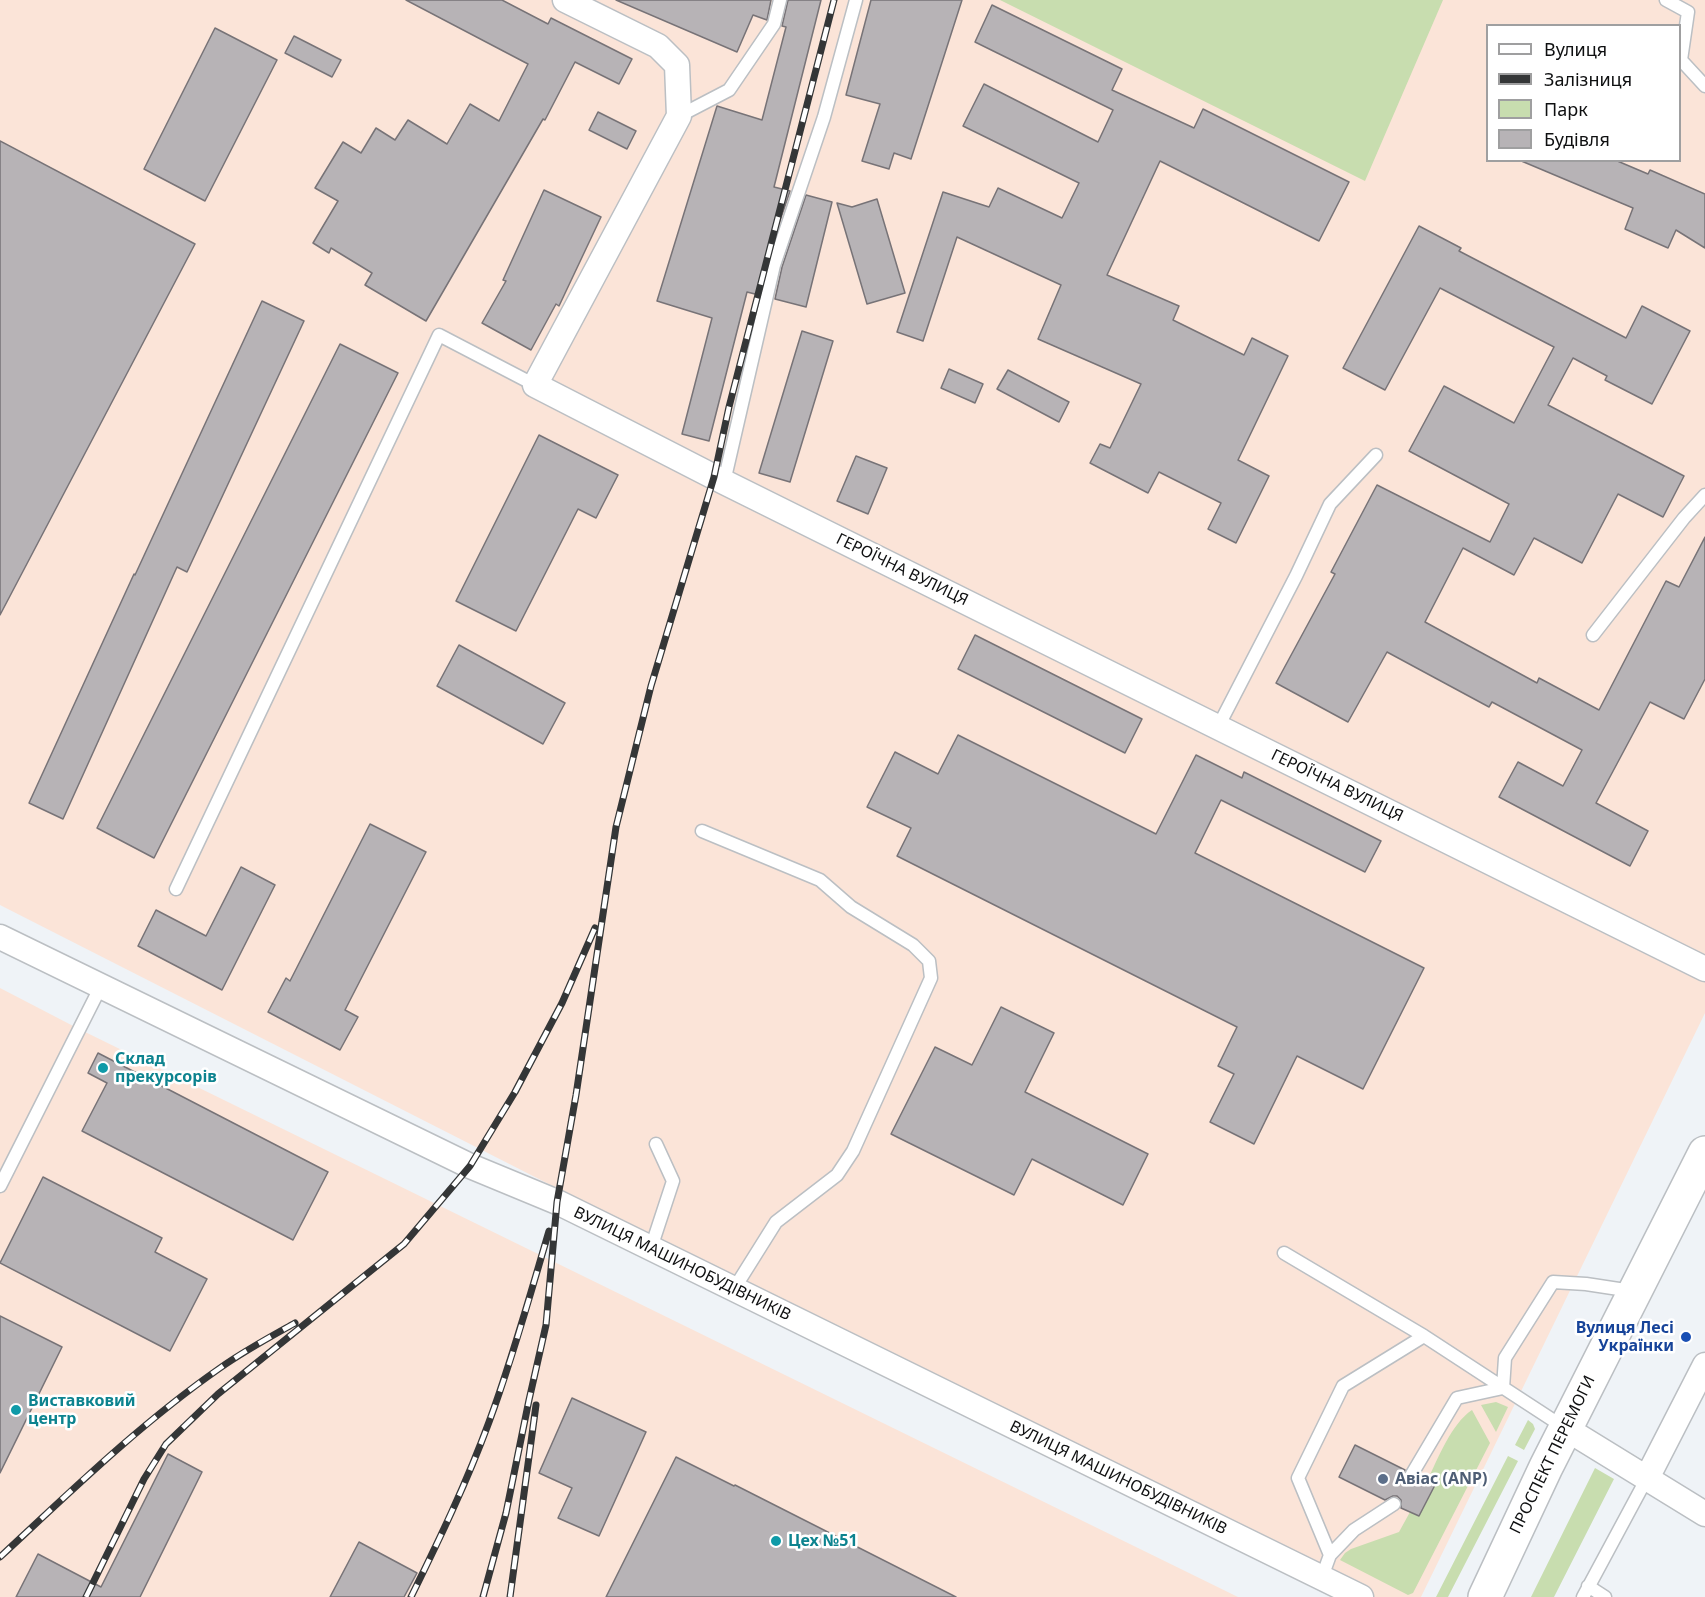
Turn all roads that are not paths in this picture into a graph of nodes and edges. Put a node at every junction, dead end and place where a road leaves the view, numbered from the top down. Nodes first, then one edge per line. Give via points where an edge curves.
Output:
1 (565, 0) edge
2 (780, 0) edge
3 (856, 0) edge
4 (1666, 0) edge
5 (1705, 86) edge
6 (679, 116) junction
7 (535, 385) junction
8 (1376, 455) dead end
9 (724, 482) junction
10 (1705, 495) edge
11 (1593, 635) dead end
12 (1218, 728) junction
13 (702, 831) dead end
14 (176, 889) dead end
15 (0, 937) edge
16 (1705, 969) edge
17 (101, 986) junction
18 (656, 1144) dead end
19 (1705, 1153) edge
20 (0, 1186) edge
21 (651, 1248) junction
22 (1284, 1253) dead end
23 (734, 1289) junction
24 (1635, 1292) junction
25 (1424, 1336) junction
26 (1705, 1365) edge
27 (1503, 1388) junction
28 (1565, 1428) junction
29 (1412, 1474) dead end
30 (1647, 1478) junction
31 (1394, 1504) dead end
32 (1705, 1514) edge
33 (1330, 1555) junction
34 (1322, 1577) junction
35 (1586, 1592) edge
36 (1361, 1597) edge
37 (1485, 1597) edge
38 (1605, 1597) edge

1 - 6 street via 658,46 677,65
2 - 6 lane via 774,24 729,90
3 - 9 lane via 824,117 774,265
4 - 5 lane via 1688,12 1681,60
6 - 7 street
7 - 9 street, ГЕРОЇЧНА ВУЛИЦЯ
7 - 14 lane via 439,334
8 - 12 lane via 1330,504
9 - 12 street, ГЕРОЇЧНА ВУЛИЦЯ
10 - 11 lane
12 - 16 street, ГЕРОЇЧНА ВУЛИЦЯ
13 - 23 lane via 820,880 852,907 913,945 929,961 931,978 853,1151 837,1175 776,1222
15 - 17 street, ВУЛИЦЯ МАШИНОБУДІВНИКІВ
17 - 20 lane
17 - 21 street, ВУЛИЦЯ МАШИНОБУДІВНИКІВ via 470,1166 557,1202
18 - 21 lane via 673,1181
19 - 24 main road, ПРОСПЕКТ ПЕРЕМОГИ
21 - 23 street, ВУЛИЦЯ МАШИНОБУДІВНИКІВ
22 - 25 lane
23 - 34 street, ВУЛИЦЯ МАШИНОБУДІВНИКІВ
24 - 27 lane via 1553,1282 1505,1358
24 - 28 main road, ПРОСПЕКТ ПЕРЕМОГИ
25 - 27 lane
25 - 33 lane via 1343,1386 1298,1478
26 - 30 street
27 - 28 lane
27 - 29 lane via 1456,1398
28 - 30 street
28 - 37 main road, ПРОСПЕКТ ПЕРЕМОГИ
30 - 32 street
30 - 35 lane
31 - 33 lane via 1354,1530
33 - 34 lane
34 - 36 street, ВУЛИЦЯ МАШИНОБУДІВНИКІВ
35 - 38 lane

